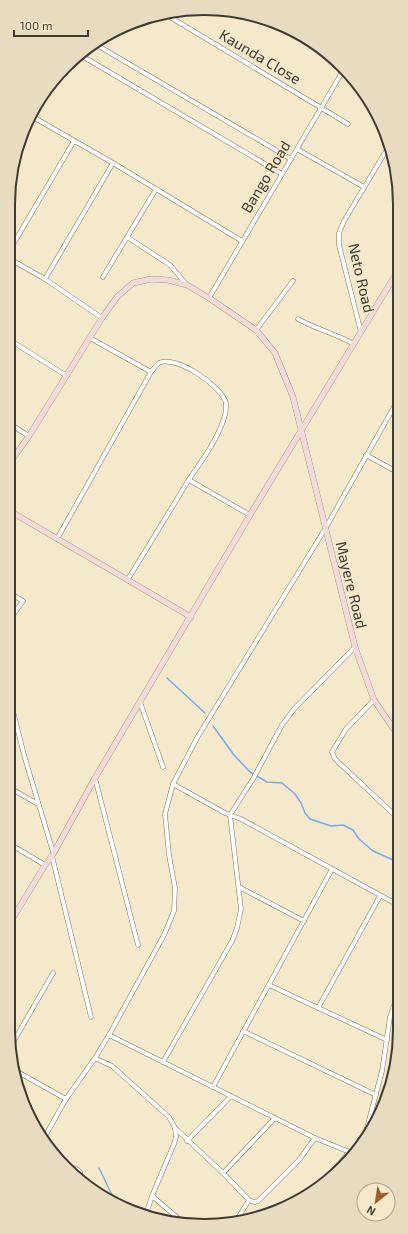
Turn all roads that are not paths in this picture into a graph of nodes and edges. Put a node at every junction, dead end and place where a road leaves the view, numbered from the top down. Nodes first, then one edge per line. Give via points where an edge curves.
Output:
1 (172, 18) edge
2 (100, 47) edge
3 (85, 58) edge
4 (341, 74) edge
5 (322, 108) junction
6 (35, 118) edge
7 (348, 124) dead end
8 (74, 140) junction
9 (297, 150) junction
10 (385, 150) edge
11 (291, 159) junction
12 (113, 163) junction
13 (282, 174) junction
14 (364, 187) junction
15 (156, 189) junction
16 (127, 237) junction
17 (15, 241) edge
18 (242, 241) junction
19 (15, 262) edge
20 (103, 277) dead end
21 (393, 278) edge
22 (45, 279) junction
23 (293, 281) dead end
24 (187, 285) junction
25 (210, 298) junction
26 (102, 318) junction
27 (298, 320) dead end
28 (256, 330) junction
29 (361, 332) junction
30 (90, 338) junction
31 (15, 343) edge
32 (354, 344) junction
33 (151, 372) junction
34 (67, 376) junction
35 (393, 412) edge
36 (15, 427) edge
37 (301, 431) junction
38 (29, 436) junction
39 (15, 455) edge
40 (366, 455) junction
41 (393, 471) edge
42 (189, 480) junction
43 (15, 514) edge
44 (250, 515) junction
45 (325, 529) junction
46 (57, 538) junction
47 (128, 580) junction
48 (15, 596) edge
49 (15, 612) edge
50 (191, 617) junction
51 (355, 647) junction
52 (374, 700) junction
53 (140, 702) junction
54 (15, 719) edge
55 (393, 727) edge
56 (163, 766) dead end
57 (95, 778) junction
58 (173, 784) junction
59 (15, 790) edge
60 (38, 804) junction
61 (393, 813) edge
62 (230, 815) junction
63 (15, 847) edge
64 (53, 854) junction
65 (45, 865) junction
66 (332, 869) junction
67 (238, 887) junction
68 (380, 896) junction
69 (393, 902) edge
70 (15, 914) edge
71 (304, 921) junction
72 (138, 945) dead end
73 (53, 973) dead end
74 (269, 985) junction
75 (318, 1008) junction
76 (393, 1008) edge
77 (92, 1018) dead end
78 (243, 1031) junction
79 (109, 1035) junction
80 (15, 1039) edge
81 (387, 1040) junction
82 (95, 1058) junction
83 (163, 1062) junction
84 (20, 1073) edge
85 (213, 1087) junction
86 (376, 1095) junction
87 (231, 1096) junction
88 (66, 1099) junction
89 (275, 1118) junction
90 (368, 1124) edge
91 (175, 1128) junction
92 (46, 1134) edge
93 (176, 1137) junction
94 (315, 1138) junction
95 (186, 1139) junction
96 (348, 1152) edge
97 (223, 1174) junction
98 (152, 1196) junction
99 (249, 1200) junction
100 (147, 1210) edge
101 (240, 1215) edge
102 (176, 1217) edge

1 - 5 street, Kaunda Close
2 - 11 street
3 - 13 street
4 - 5 street, Bango Road
5 - 7 street, Kaunda Close
5 - 9 street, Bango Road
6 - 8 street
8 - 12 street
8 - 17 street
9 - 11 street, Bango Road
9 - 14 street
10 - 14 street, Neto Road
11 - 13 street, Bango Road
12 - 15 street
12 - 22 street
13 - 18 street, Bango Road
14 - 29 street, Neto Road via 339,233 339,245
15 - 16 street
15 - 18 street
16 - 20 street
16 - 24 street via 170,265
18 - 25 street, Bango Road
19 - 22 street
21 - 29 street
22 - 26 street
23 - 28 street
24 - 25 street, Mayere Road
24 - 26 street, Mayere Road via 151,279 134,284 117,297
25 - 28 street, Mayere Road
26 - 30 street, Mayere Road
27 - 32 street
28 - 37 street, Mayere Road via 275,353 293,397
29 - 32 street
30 - 33 street
30 - 34 street, Mayere Road
31 - 34 street
32 - 37 street
33 - 42 street via 159,363 168,362 185,367 220,392 226,403 225,414 216,437
33 - 46 street
34 - 38 street, Mayere Road
35 - 40 street
36 - 38 street
37 - 44 street
37 - 45 street, Mayere Road
38 - 39 street, Mayere Road
40 - 41 street
40 - 45 street
42 - 44 street
42 - 47 street
43 - 46 street
44 - 50 street
45 - 51 street, Mayere Road
45 - 58 street via 197,738
46 - 47 street
47 - 50 street
48 - 49 street via 23,601
50 - 53 street
51 - 52 street, Mayere Road
51 - 62 street via 294,709 282,725
52 - 55 street, Mayere Road
52 - 61 street via 346,729 332,752 335,759
53 - 56 street
53 - 57 street
54 - 60 street
57 - 64 street
57 - 72 street
58 - 62 street
58 - 79 street via 165,814 175,888 174,911 164,935
59 - 60 street
60 - 64 street
62 - 66 street
62 - 67 street
63 - 65 street
64 - 65 street
64 - 77 street
65 - 70 street
66 - 68 street
66 - 71 street
67 - 71 street
67 - 83 street via 241,909 232,941
68 - 69 street
68 - 75 street
71 - 74 street
73 - 80 street
74 - 75 street
74 - 78 street
75 - 81 street
76 - 81 street
78 - 85 street
78 - 86 street
79 - 82 street
79 - 83 street
81 - 86 street
82 - 88 street
82 - 91 street via 112,1066 127,1078 169,1117
83 - 85 street
84 - 88 street
85 - 87 street
86 - 90 street
87 - 89 street
87 - 95 street
88 - 92 street
89 - 94 street
89 - 97 street
91 - 93 street
91 - 95 street
93 - 95 street
93 - 98 street
94 - 96 street
94 - 99 street via 299,1160 258,1201
95 - 97 street
97 - 99 street
98 - 100 street
98 - 102 street
99 - 101 street

